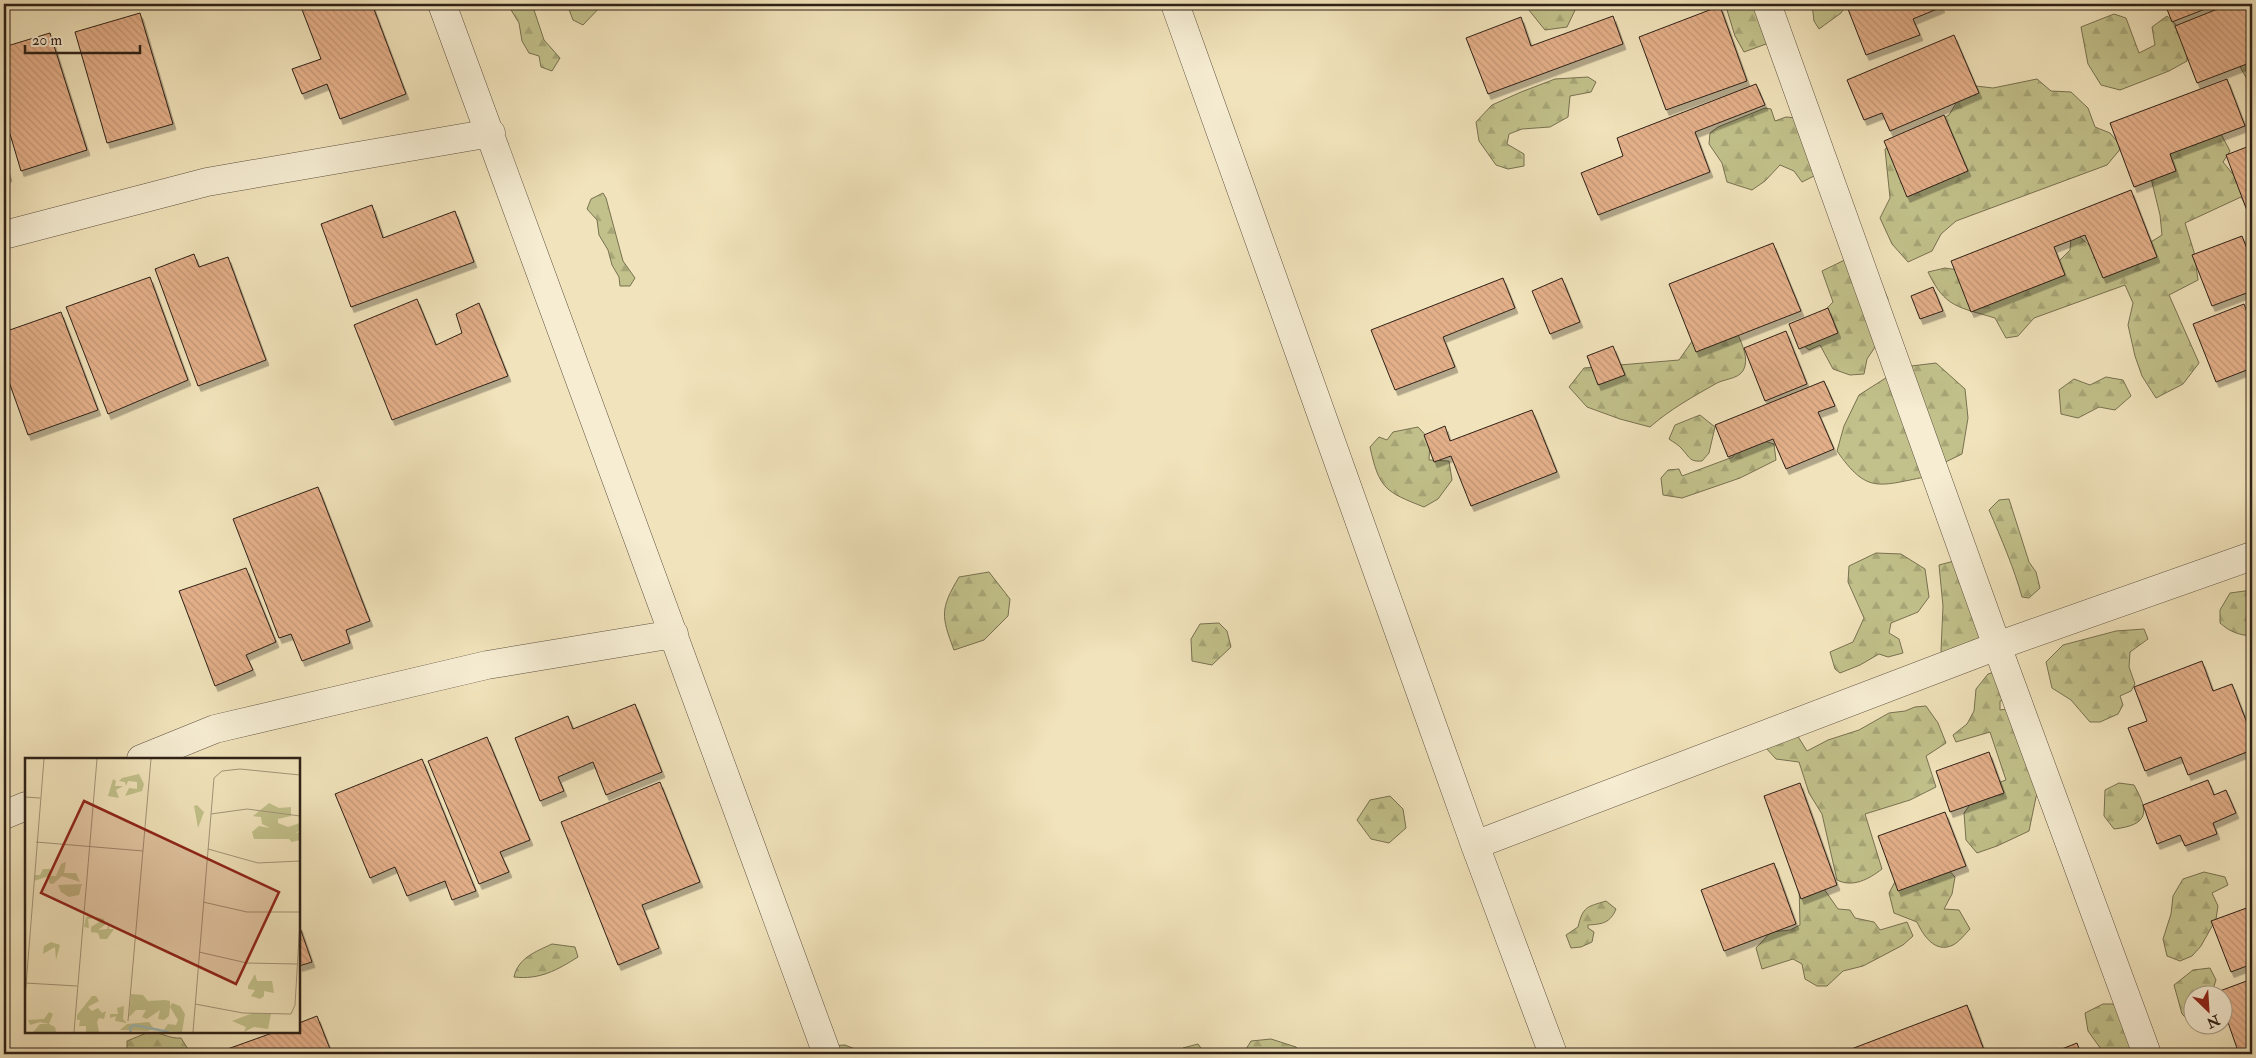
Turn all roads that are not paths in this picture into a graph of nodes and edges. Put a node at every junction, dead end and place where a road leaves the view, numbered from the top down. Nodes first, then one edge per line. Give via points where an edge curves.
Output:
1 (442, 4) edge
2 (1175, 4) edge
3 (1767, 4) edge
4 (491, 133) junction
5 (4, 235) edge
6 (2252, 556) edge
7 (674, 634) junction
8 (1997, 646) junction
9 (144, 758) edge
10 (25, 806) edge
11 (4, 815) edge
12 (1476, 845) junction
13 (827, 1054) edge
14 (1553, 1054) edge
15 (2147, 1054) edge

1 - 4 street
2 - 12 street
3 - 8 street
4 - 5 street via 207,182
4 - 7 street
6 - 8 street
7 - 9 street via 477,667 215,730
7 - 13 street
8 - 12 street
8 - 15 street
10 - 11 street
12 - 14 street

